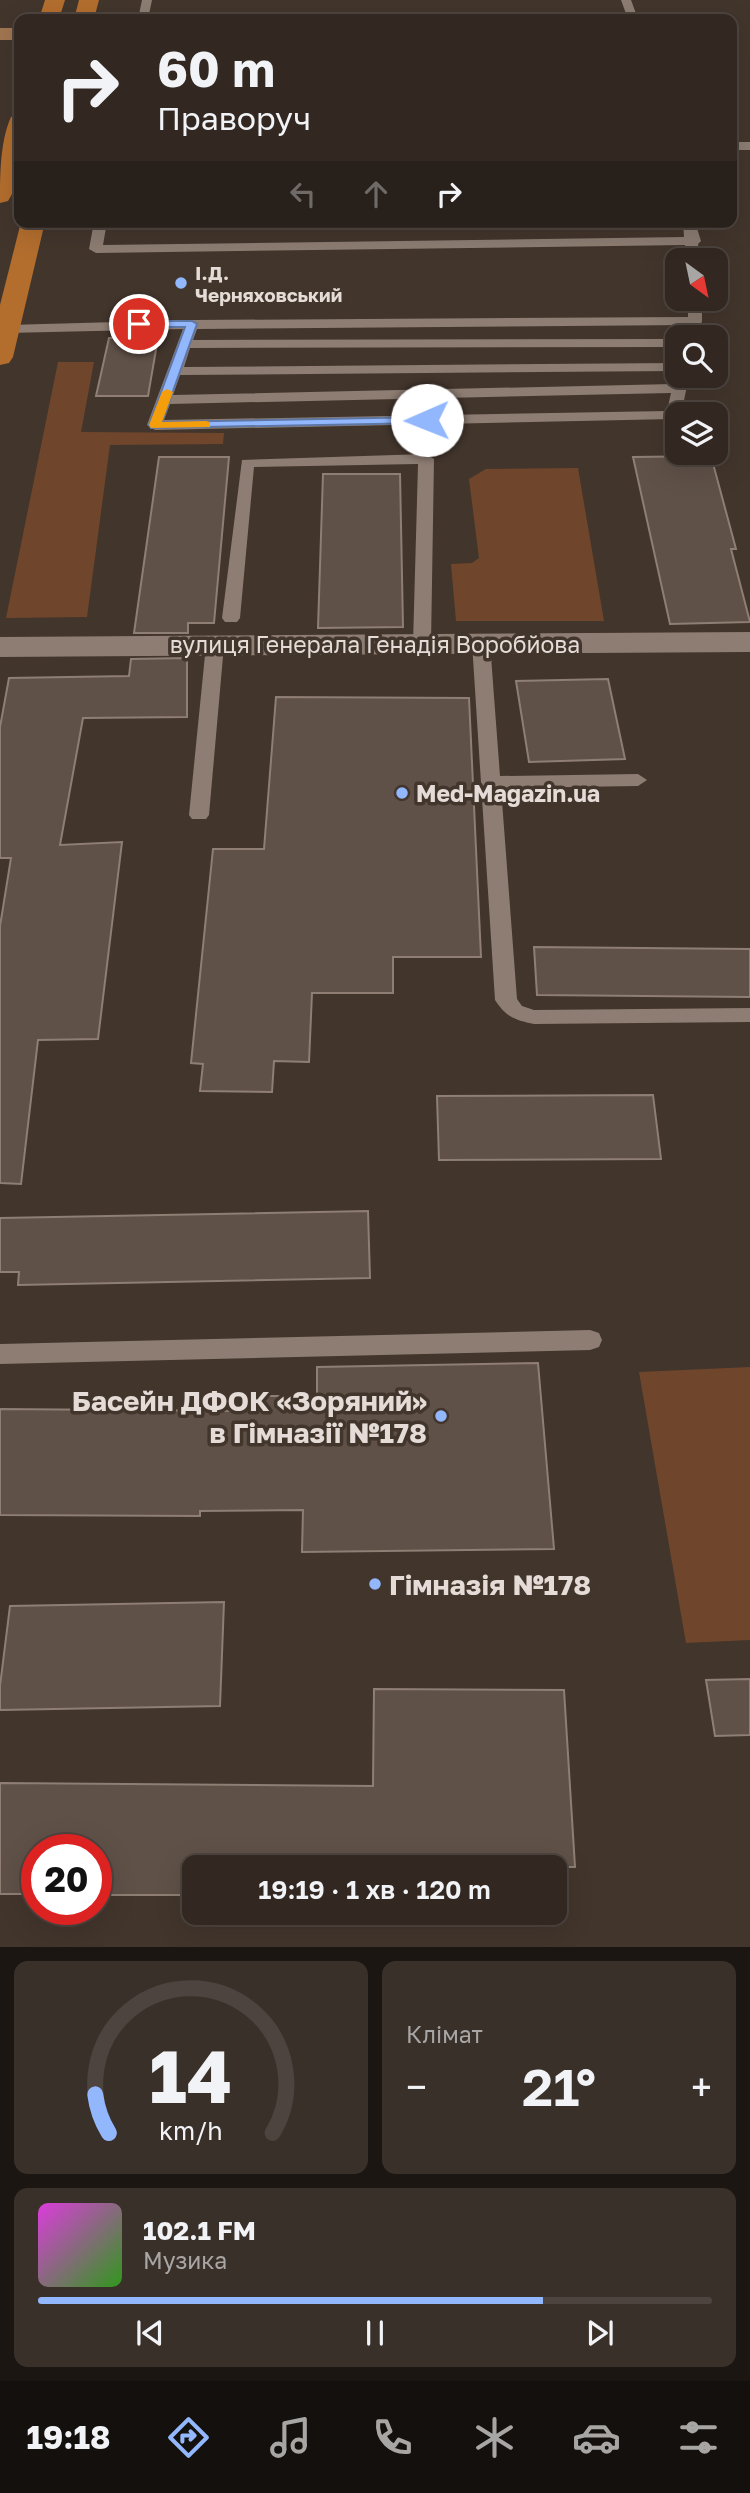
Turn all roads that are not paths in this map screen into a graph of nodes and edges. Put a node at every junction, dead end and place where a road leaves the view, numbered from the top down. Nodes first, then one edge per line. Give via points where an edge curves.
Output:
1 (14, 141) edge
2 (0, 196) edge
3 (32, 228) edge
4 (100, 228) edge
5 (691, 228) edge
6 (694, 241) junction
7 (694, 248) edge
8 (695, 312) edge
9 (695, 321) junction
10 (192, 324) junction
11 (694, 325) edge
12 (7, 329) junction
13 (665, 343) edge
14 (185, 344) junction
15 (0, 357) edge
16 (665, 367) edge
17 (175, 371) junction
18 (665, 383) edge
19 (679, 388) edge
20 (164, 400) junction
21 (231, 618) dead end
22 (750, 642) edge
23 (481, 643) junction
24 (422, 644) junction
25 (215, 646) junction
26 (0, 647) edge
27 (638, 780) dead end
28 (491, 782) junction
29 (199, 815) dead end
30 (750, 1016) edge
31 (590, 1340) dead end
32 (0, 1354) edge

1 - 2 main road
3 - 12 main road
4 - 6 lane via 96,248
5 - 6 lane
6 - 7 lane
8 - 9 lane
9 - 10 lane
9 - 11 lane
10 - 12 lane
10 - 14 lane
12 - 15 main road
13 - 14 lane
14 - 17 lane
16 - 17 lane
17 - 20 lane
18 - 20 lane
19 - 20 lane via 673,415 155,425
21 - 24 lane via 247,463 426,459
22 - 23 street, вулиця Генерала Генадія Воробйова
23 - 24 street, вулиця Генерала Генадія Воробйова
23 - 28 lane
24 - 25 street, вулиця Генерала Генадія Воробйова
25 - 26 street, вулиця Генерала Генадія Воробйова
25 - 29 lane
27 - 28 lane
28 - 30 lane via 506,1000 515,1012 534,1017
31 - 32 lane

